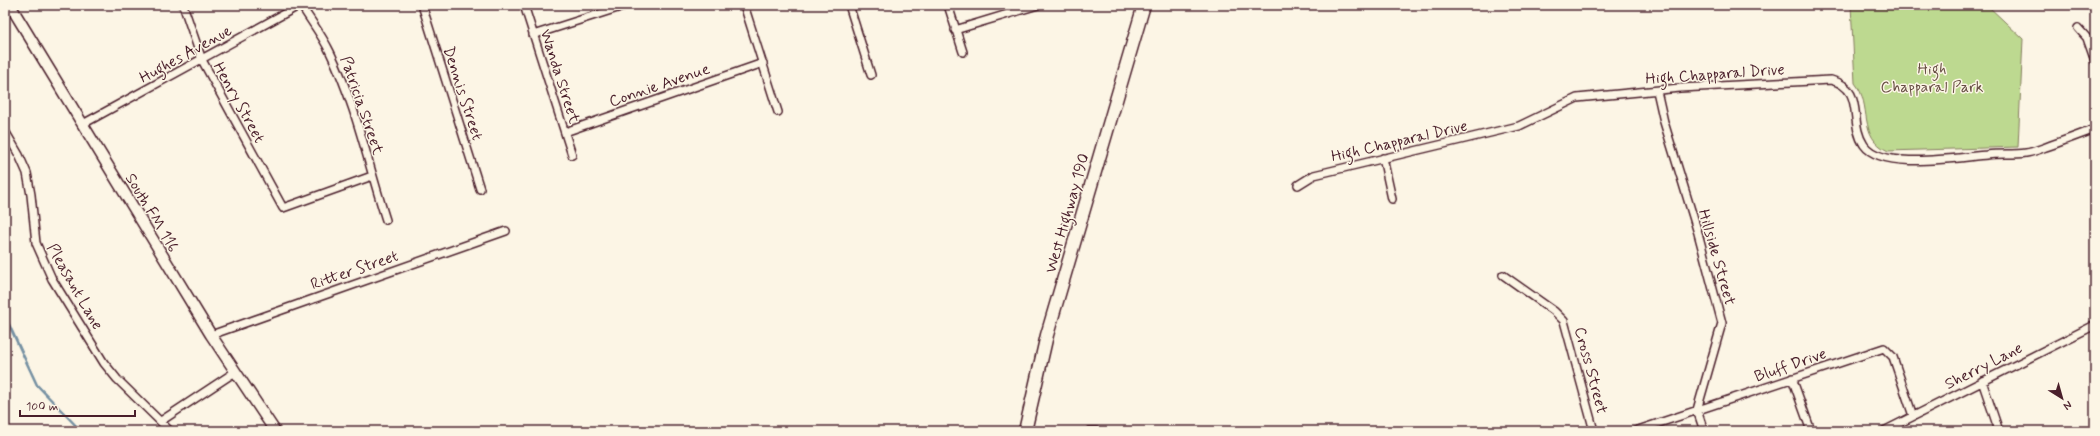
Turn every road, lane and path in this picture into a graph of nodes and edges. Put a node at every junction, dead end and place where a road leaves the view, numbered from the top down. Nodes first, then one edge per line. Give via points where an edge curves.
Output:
1 (10, 5) edge
2 (183, 5) edge
3 (300, 5) edge
4 (422, 5) edge
5 (524, 5) edge
6 (627, 5) edge
7 (744, 5) edge
8 (849, 5) edge
9 (948, 5) edge
10 (1038, 5) edge
11 (1144, 5) edge
12 (2078, 28) dead end
13 (955, 30) junction
14 (533, 35) junction
15 (963, 52) dead end
16 (202, 60) junction
17 (2095, 62) edge
18 (763, 63) junction
19 (871, 75) dead end
20 (1657, 91) junction
21 (778, 112) dead end
22 (83, 124) junction
23 (2095, 129) edge
24 (5, 131) edge
25 (564, 132) junction
26 (572, 155) dead end
27 (1383, 158) junction
28 (372, 176) junction
29 (1298, 185) dead end
30 (480, 189) dead end
31 (1392, 199) dead end
32 (386, 220) dead end
33 (506, 231) dead end
34 (1503, 276) dead end
35 (2095, 325) edge
36 (211, 335) junction
37 (235, 372) junction
38 (1792, 378) junction
39 (1982, 381) junction
40 (1697, 410) junction
41 (1913, 416) junction
42 (161, 421) junction
43 (170, 431) edge
44 (275, 431) edge
45 (1025, 431) edge
46 (1090, 431) edge
47 (1096, 431) edge
48 (1594, 431) edge
49 (1635, 431) edge
50 (1704, 431) edge
51 (1811, 431) edge
52 (1884, 431) edge
53 (1999, 431) edge

1 - 22 main road, South FM 116
2 - 16 street, Henry Street
3 - 16 street, Hughes Avenue
3 - 28 street, Patricia Street via 329,50 338,70
4 - 30 street, Dennis Street
5 - 14 street, Wanda Street
6 - 14 street
7 - 18 street
8 - 19 street
9 - 13 street
10 - 13 street
11 - 45 main road, West Highway 190 via 1047,335
12 - 17 street via 2087,38
13 - 15 street
14 - 25 street, Wanda Street
16 - 22 street, Hughes Avenue
16 - 28 street, Henry Street via 283,208
18 - 21 street
18 - 25 street, Connie Avenue
20 - 23 street, High Chapparal Drive via 1831,80 1842,82 1852,97 1864,145 1883,158 1958,159 2027,153
20 - 27 street, High Chapparal Drive via 1578,98 1519,126
20 - 40 street, Hillside Street via 1722,323
22 - 36 main road, South FM 116
24 - 42 street, Pleasant Lane via 27,173 36,243 45,266 104,363 128,391
25 - 26 street, Wanda Street
27 - 29 street, High Chapparal Drive via 1314,175
27 - 31 street
28 - 32 street, Patricia Street
33 - 36 street, Ritter Street
34 - 48 street, Cross Street via 1554,311 1564,321
35 - 39 street, Sherry Lane
36 - 37 main road, South FM 116
37 - 42 street
37 - 44 main road, South FM 116
38 - 40 street, Bluff Drive
38 - 41 street, Bluff Drive via 1884,348 1893,357
38 - 51 street
39 - 41 street, Sherry Lane
39 - 53 street
40 - 49 street, Bluff Drive
40 - 50 street
41 - 52 street, Sherry Lane
42 - 43 street, Pleasant Lane
46 - 47 street

